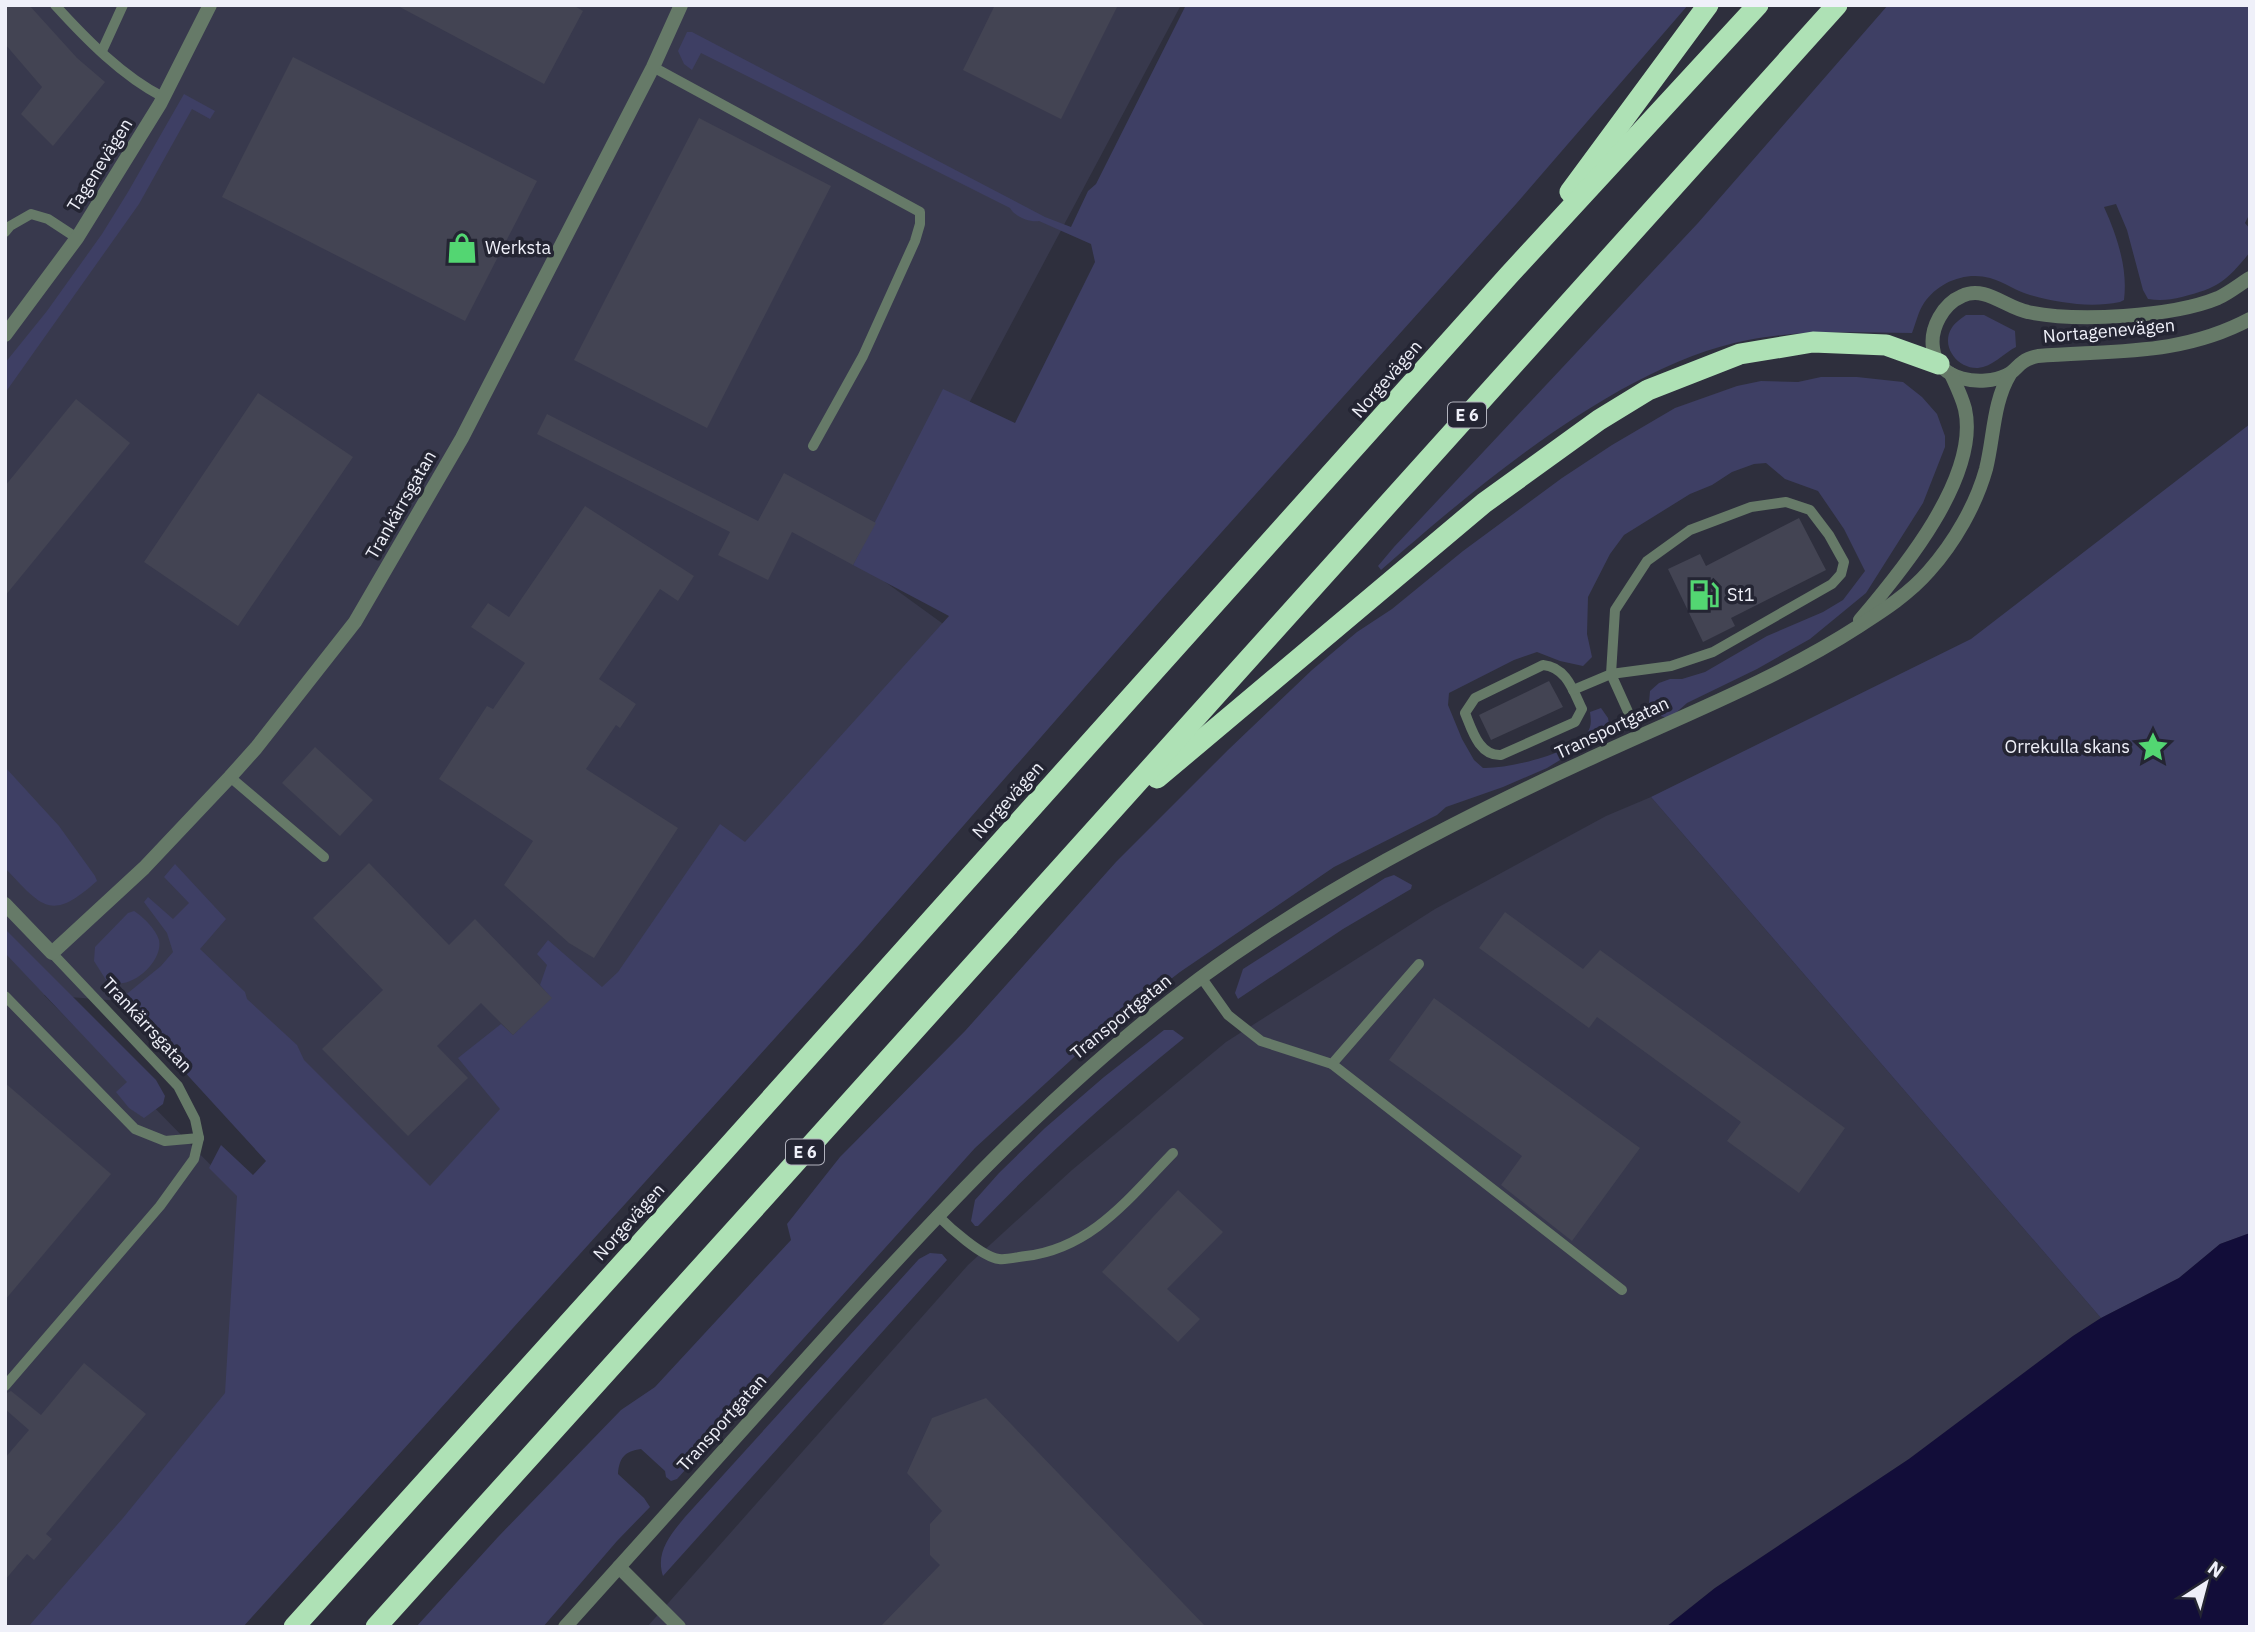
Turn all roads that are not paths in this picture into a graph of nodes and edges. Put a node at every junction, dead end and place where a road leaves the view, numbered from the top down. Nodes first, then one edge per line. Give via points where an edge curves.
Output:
1 (55, 5) edge
2 (123, 5) edge
3 (211, 5) edge
4 (681, 5) edge
5 (1708, 5) edge
6 (1758, 5) edge
7 (1837, 5) edge
8 (102, 51) junction
9 (653, 66) junction
10 (163, 97) junction
11 (5, 232) edge
12 (77, 238) junction
13 (1509, 275) junction
14 (2250, 278) edge
15 (2250, 319) edge
16 (5, 335) edge
17 (1945, 369) junction
18 (2010, 374) junction
19 (813, 446) dead end
20 (1850, 632) junction
21 (1611, 674) junction
22 (1573, 690) junction
23 (1639, 736) junction
24 (230, 777) junction
25 (1100, 827) junction
26 (324, 857) dead end
27 (5, 904) edge
28 (52, 953) junction
29 (1419, 964) dead end
30 (1201, 978) junction
31 (5, 996) edge
32 (1332, 1065) junction
33 (199, 1138) junction
34 (1173, 1153) dead end
35 (937, 1215) junction
36 (1622, 1290) dead end
37 (5, 1386) edge
38 (619, 1567) junction
39 (294, 1627) edge
40 (376, 1627) edge
41 (565, 1627) edge
42 (679, 1627) edge

1 - 8 lane
2 - 8 lane
3 - 10 street, Tagenevägen
4 - 9 street, Trankärrsgatan
5 - 13 highway
6 - 13 highway, Norgevägen
7 - 25 highway, E 6
8 - 10 lane
9 - 19 lane via 920,212 915,241 863,356
9 - 24 street, Trankärrsgatan via 462,438 355,622
10 - 12 street, Tagenevägen
11 - 12 lane via 32,214
12 - 16 street, Tagenevägen
13 - 39 highway, Norgevägen
14 - 17 street, Nortagenevägen via 2218,298 2135,314 2026,312 1979,293 1962,295 1946,307 1932,334 1933,351
15 - 18 street, Nortagenevägen via 2197,342 2038,356
17 - 18 street, Nortagenevägen via 1973,380
17 - 20 street, Transportgatan via 1965,411 1966,442 1954,481 1909,558
17 - 25 highway via 1886,345 1813,342 1740,354 1648,390 1599,419 1484,503
18 - 20 street, Transportgatan via 1998,402 1978,494 1956,534 1928,573 1894,604
20 - 23 street, Transportgatan via 1779,672
21 - 21 lane via 1615,610 1647,561 1690,530 1751,508 1786,502 1811,510 1843,562 1841,574 1832,584 1713,652 1671,666
21 - 22 lane
21 - 23 lane
22 - 22 lane via 1562,671 1544,664 1475,698 1465,713 1485,751 1501,755 1575,722 1582,709
23 - 30 street, Transportgatan via 1417,842 1310,905
24 - 26 lane
24 - 28 street, Trankärrsgatan via 144,868
25 - 40 highway, E 6
27 - 28 street, Trankärrsgatan
28 - 33 lane, Trankärrsgatan via 178,1086
29 - 32 lane
30 - 32 lane via 1228,1015 1261,1041
30 - 35 street, Transportgatan via 1073,1082
31 - 33 lane via 135,1129 165,1141
32 - 36 lane
33 - 37 lane via 194,1159 160,1206
34 - 35 lane via 1090,1234 1043,1254 997,1259 959,1236
35 - 38 street, Transportgatan
38 - 41 street, Transportgatan
38 - 42 street

